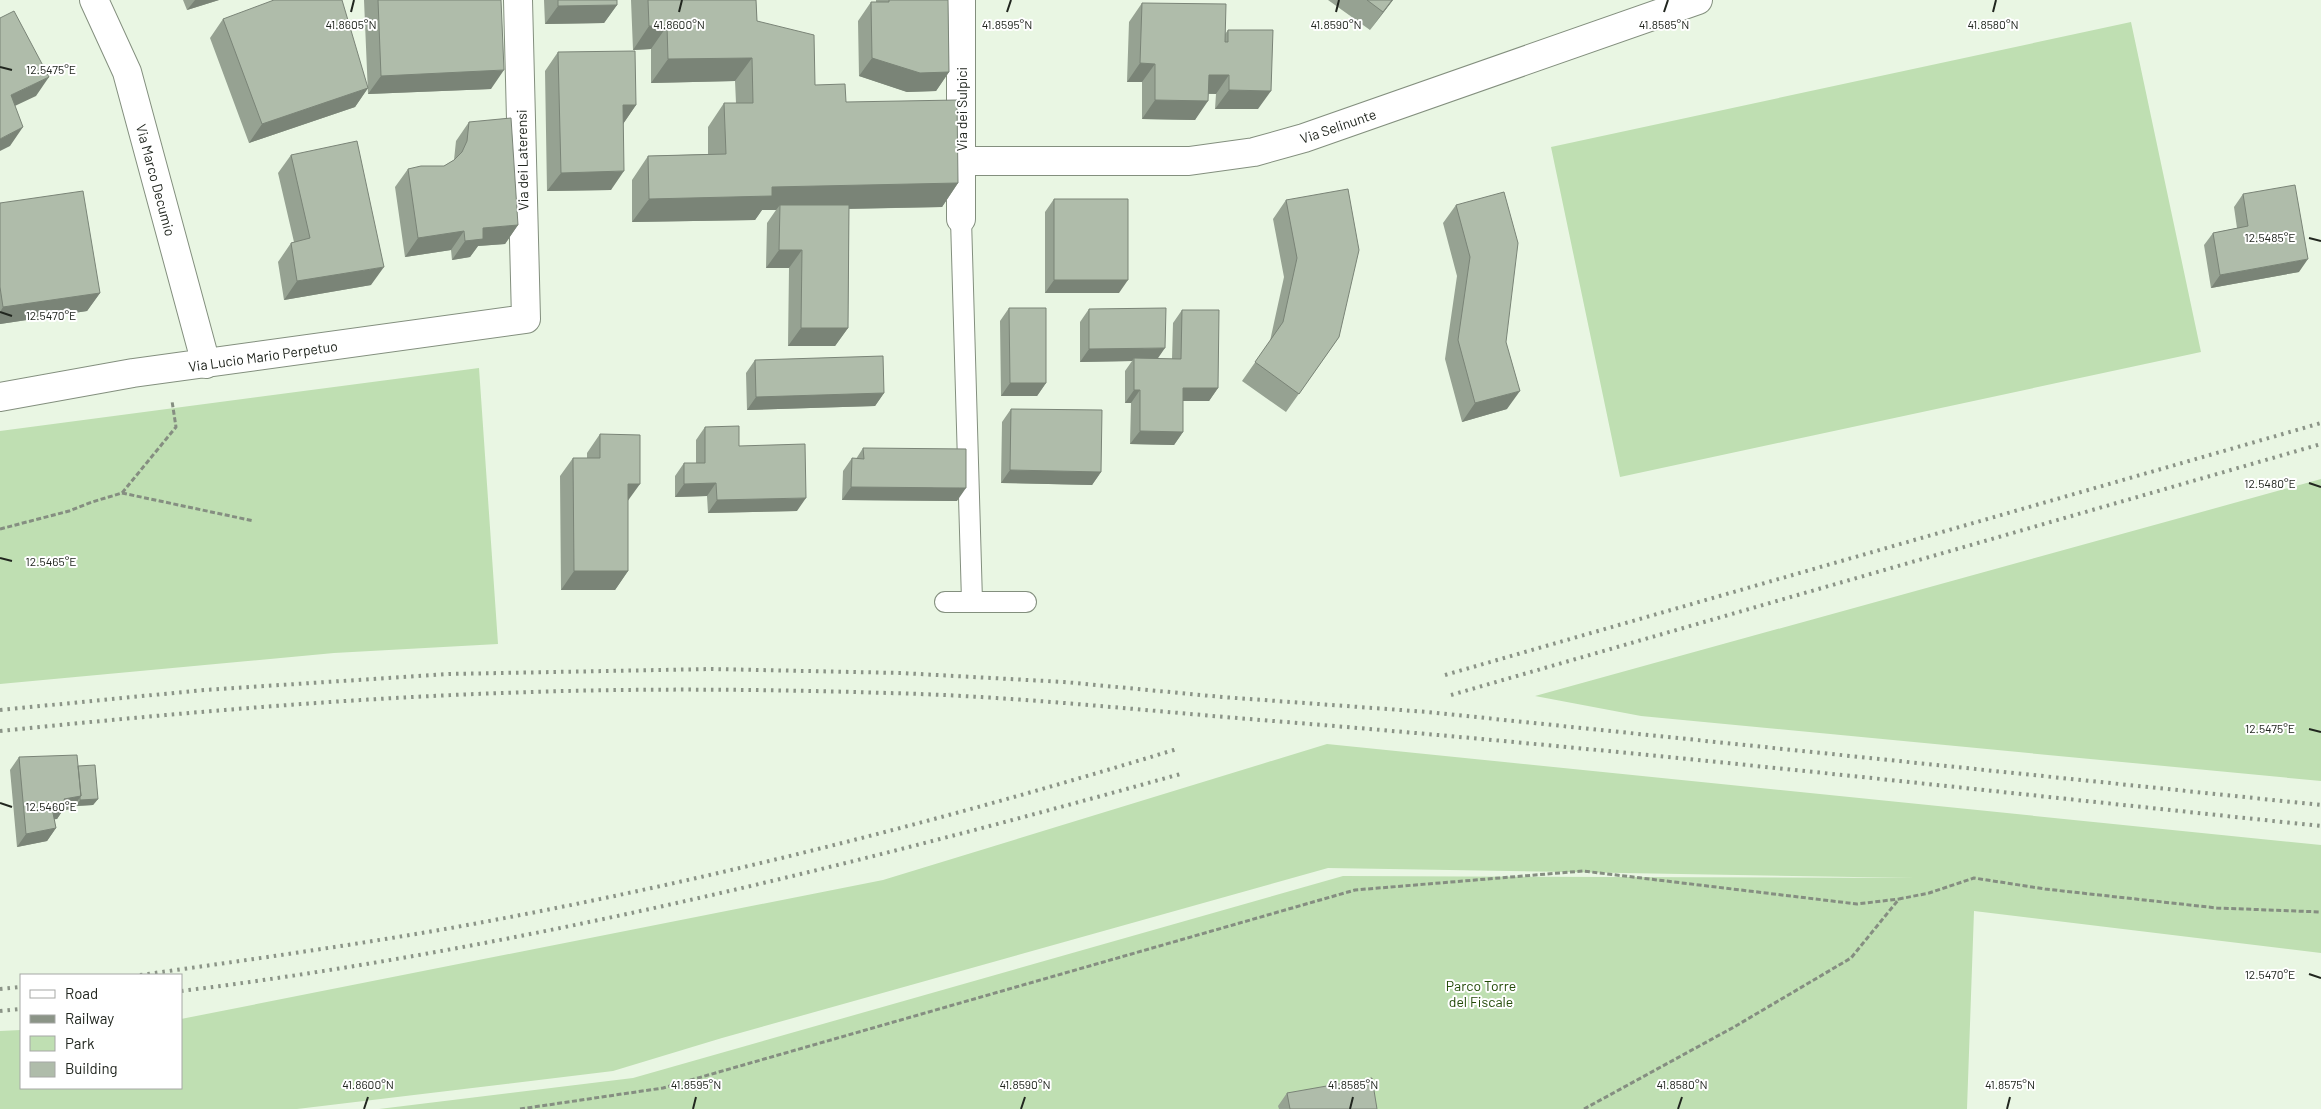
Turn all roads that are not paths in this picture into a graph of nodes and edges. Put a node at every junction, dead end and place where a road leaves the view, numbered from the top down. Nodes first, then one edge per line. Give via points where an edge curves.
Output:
1 (94, 0) edge
2 (518, 0) edge
3 (961, 0) edge
4 (1698, 0) edge
5 (961, 161) junction
6 (961, 219) joint
7 (526, 319) joint
8 (206, 364) junction
9 (0, 397) edge
10 (972, 601) junction
11 (945, 602) dead end
12 (1026, 602) dead end

1 - 8 street, Via Marco Decumio via 127,72
2 - 7 street, Via dei Laterensi
3 - 5 street, Via dei Sulpici
4 - 5 street, Via Selinunte via 1304,138 1254,152 1172,162
5 - 6 street, Via dei Sulpici
6 - 10 lane
7 - 8 street, Via Lucio Mario Perpetuo
8 - 9 street, Via Lucio Mario Perpetuo
10 - 11 lane
10 - 12 lane

